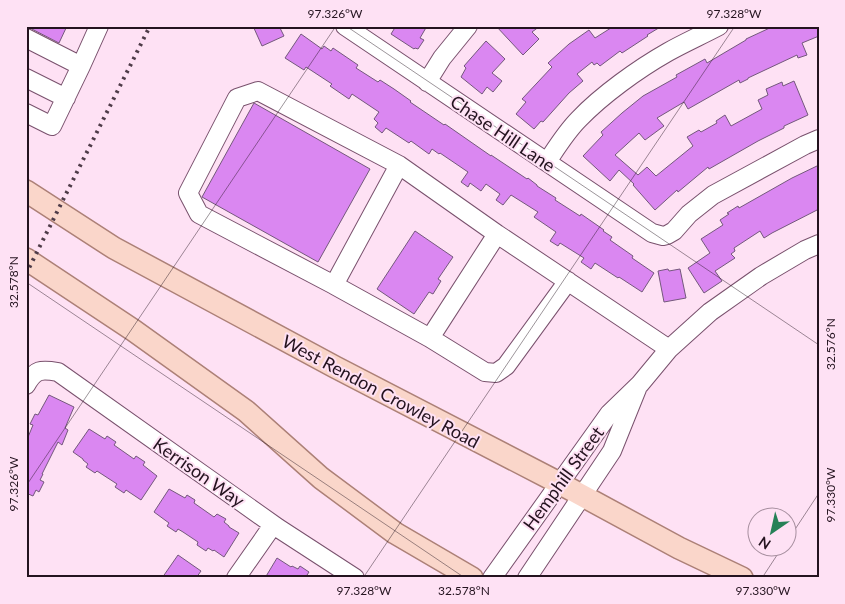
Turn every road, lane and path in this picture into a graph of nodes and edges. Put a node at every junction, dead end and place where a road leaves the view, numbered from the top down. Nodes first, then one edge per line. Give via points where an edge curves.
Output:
1 (99, 26) edge
2 (345, 26) edge
3 (468, 26) edge
4 (719, 26) edge
5 (26, 38) edge
6 (81, 66) junction
7 (26, 78) edge
8 (427, 82) junction
9 (66, 98) junction
10 (26, 113) edge
11 (819, 139) edge
12 (547, 162) junction
13 (399, 165) junction
14 (26, 191) edge
15 (497, 234) junction
16 (819, 244) edge
17 (26, 259) edge
18 (568, 281) junction
19 (334, 286) junction
20 (430, 338) junction
21 (669, 349) junction
22 (640, 384) junction
23 (26, 385) edge
24 (559, 484) junction
25 (581, 496) junction
26 (273, 524) junction
27 (236, 578) edge
28 (355, 578) edge
29 (472, 578) edge
30 (492, 578) edge
31 (527, 578) edge
32 (742, 578) edge

1 - 6 street
2 - 8 street, Chase Hill Lane
3 - 8 street
4 - 12 street via 668,52 618,86 579,119
5 - 6 street
6 - 9 street
7 - 9 street
8 - 12 street, Chase Hill Lane
9 - 10 street via 52,126
11 - 12 street, Chase Hill Lane via 713,195 674,231 663,236 645,229
13 - 15 street
13 - 19 street
13 - 19 street via 258,91 237,98 188,193 199,214
14 - 24 main road, West Rendon Crowley Road via 123,252
15 - 18 street
15 - 20 street
16 - 21 street, Hemphill Street via 761,276 717,307
17 - 29 main road via 246,411 321,478 395,533
18 - 20 street via 506,366 496,373 485,372
18 - 21 street
19 - 20 street
21 - 22 street, Hemphill Street
22 - 24 street, Hemphill Street via 608,414
22 - 25 street, Hemphill Street via 612,451
23 - 26 street, Kerrison Way via 31,376 43,370 58,372
24 - 25 main road, West Rendon Crowley Road
24 - 30 street, Hemphill Street
25 - 31 street, Hemphill Street
25 - 32 main road, West Rendon Crowley Road
26 - 27 street
26 - 28 street, Kerrison Way

